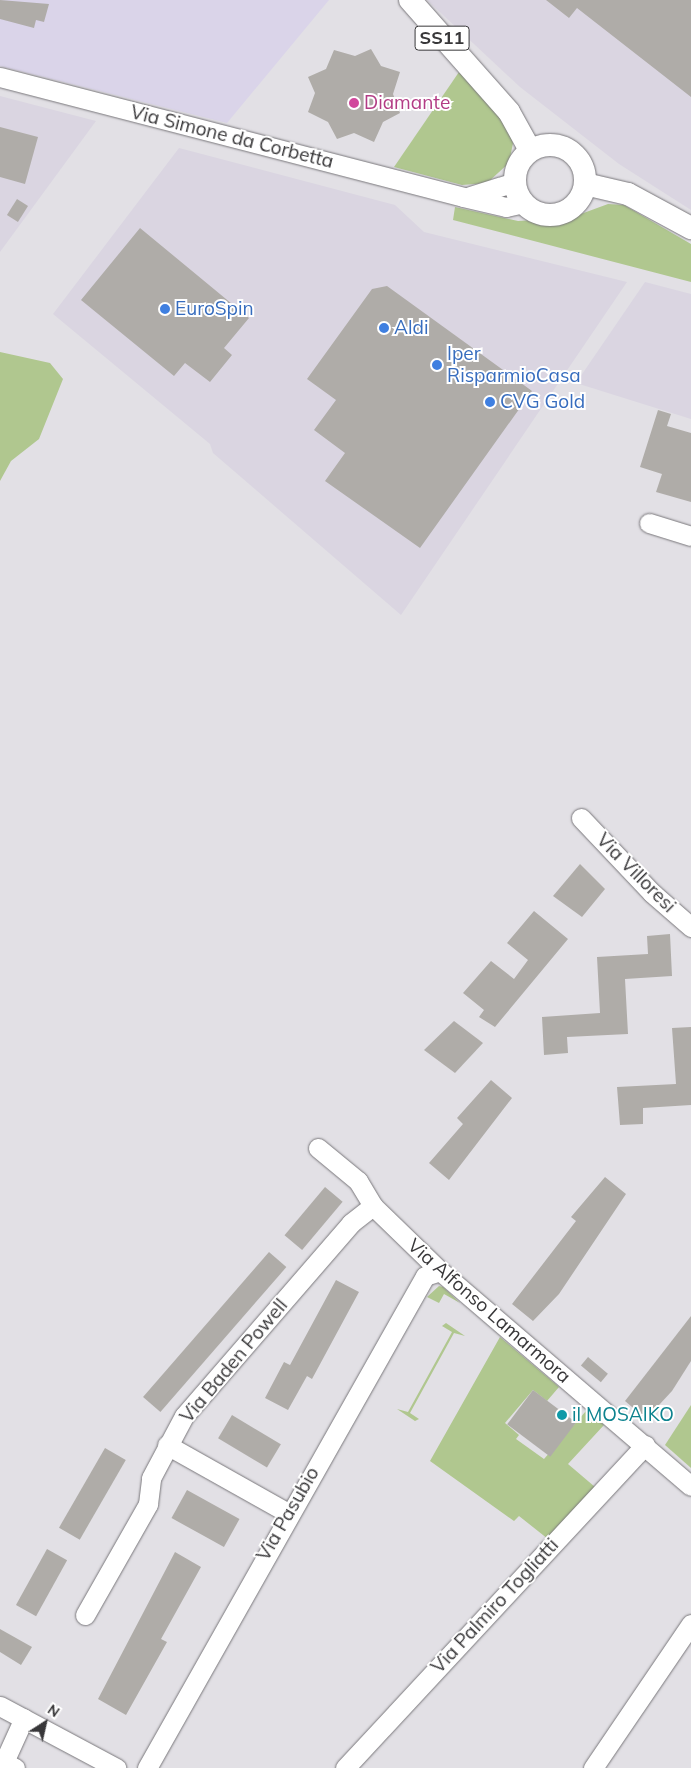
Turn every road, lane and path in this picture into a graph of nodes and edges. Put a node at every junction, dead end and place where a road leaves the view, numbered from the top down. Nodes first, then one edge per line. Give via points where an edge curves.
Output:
1 (410, 0) edge
2 (0, 77) edge
3 (530, 150) junction
4 (515, 182) junction
5 (585, 184) junction
6 (464, 197) junction
7 (524, 203) junction
8 (683, 223) edge
9 (649, 523) dead end
10 (691, 536) edge
11 (581, 818) dead end
12 (691, 927) edge
13 (318, 1148) dead end
14 (372, 1206) junction
15 (440, 1271) junction
16 (167, 1445) junction
17 (645, 1445) junction
18 (691, 1486) edge
19 (288, 1513) junction
20 (85, 1615) dead end
21 (691, 1624) edge
22 (0, 1706) edge
23 (24, 1718) junction
24 (602, 1764) edge
25 (14, 1768) edge
26 (116, 1768) edge
27 (147, 1768) edge
28 (345, 1768) edge

1 - 3 main road, SS11 via 509,112
2 - 6 street, Via Simone da Corbetta
3 - 4 main road via 518,164
3 - 5 main road via 547,145 564,147 581,162
4 - 6 street
4 - 7 main road
5 - 7 main road via 578,200 566,212 543,214
5 - 8 main road via 628,194
6 - 7 street, Via Simone da Corbetta via 506,206
9 - 10 street
11 - 12 street, Via Villoresi via 652,893
13 - 14 street, Via Alfonso Lamarmora via 358,1180
14 - 15 street, Via Alfonso Lamarmora
14 - 16 street, Via Baden Powell via 351,1223 184,1416
15 - 17 street, Via Alfonso Lamarmora
15 - 19 street, Via Pasubio via 426,1276
16 - 19 street
16 - 20 street, Via Baden Powell via 151,1478 148,1504
17 - 18 street, Via Alfonso Lamarmora
17 - 28 street, Via Palmiro Togliatti
19 - 27 street, Via Pasubio
21 - 24 street
22 - 23 street
23 - 25 street via 4,1762
23 - 26 street

